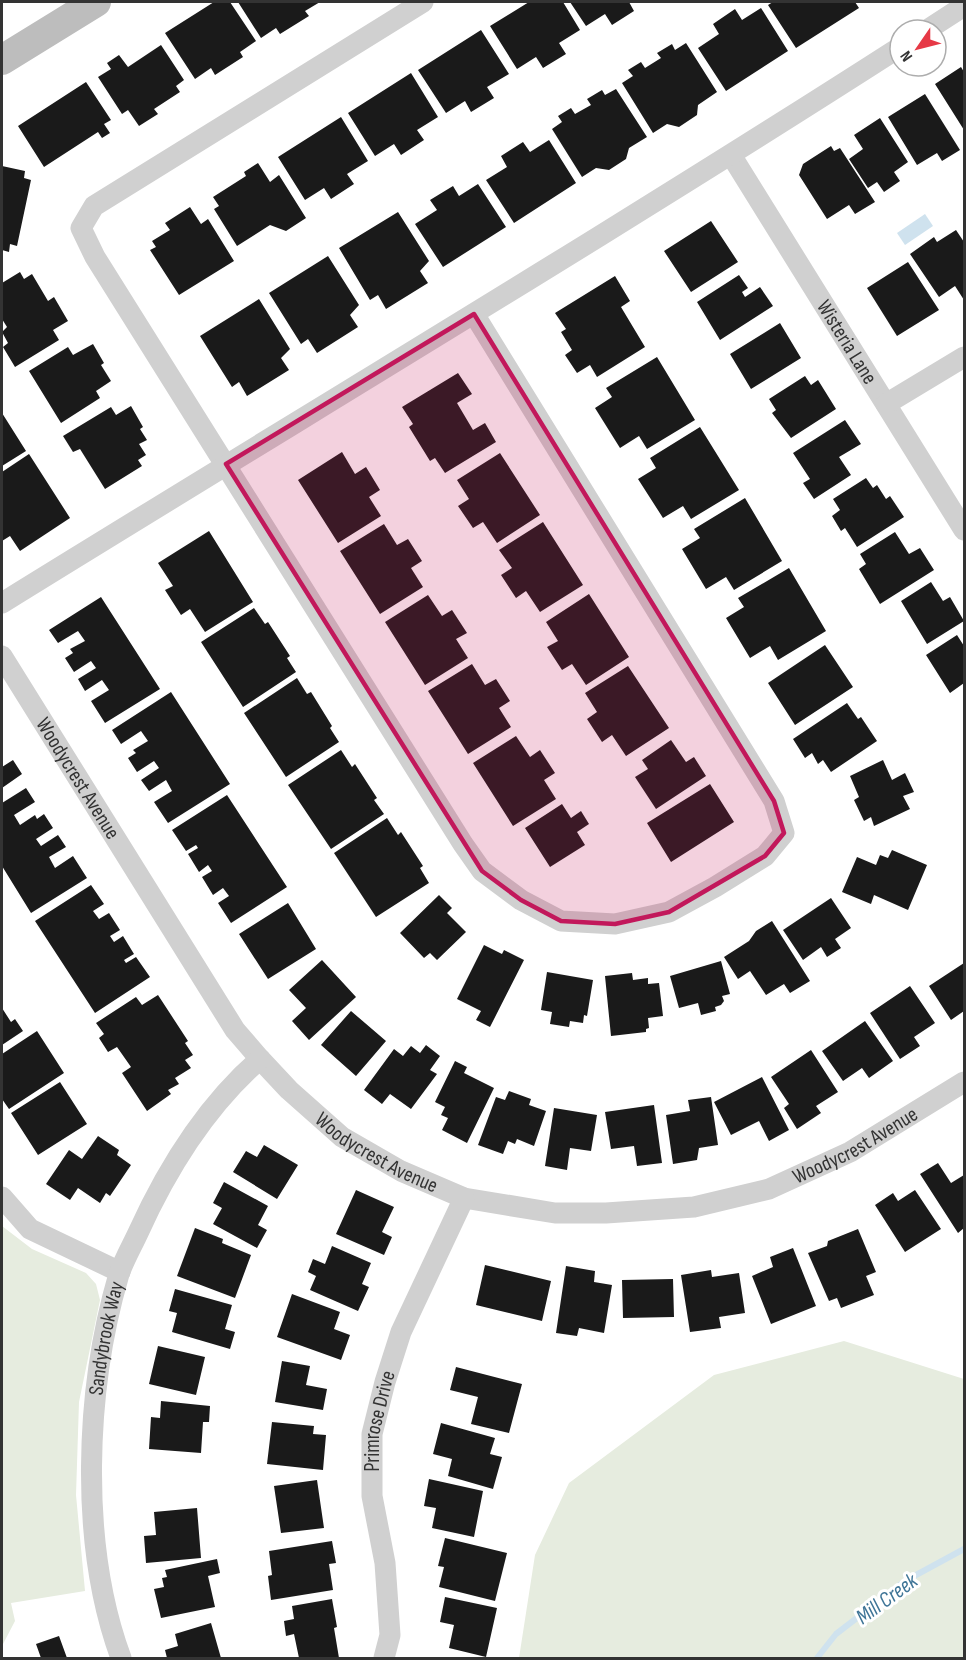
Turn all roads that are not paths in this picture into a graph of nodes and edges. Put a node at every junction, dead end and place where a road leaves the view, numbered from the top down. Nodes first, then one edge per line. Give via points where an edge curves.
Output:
1 (96, 2) edge
2 (423, 2) edge
3 (964, 6) edge
4 (946, 18) edge
5 (888, 55) edge
6 (2, 60) edge
7 (731, 155) junction
8 (474, 314) junction
9 (964, 357) edge
10 (886, 404) junction
11 (226, 464) junction
12 (964, 530) edge
13 (2, 603) edge
14 (2, 656) edge
15 (260, 1059) junction
16 (964, 1082) edge
17 (2, 1197) edge
18 (464, 1198) junction
19 (120, 1272) junction
20 (121, 1659) edge
21 (384, 1659) edge

1 - 6 street
2 - 11 street via 94,206 81,228 95,257
3 - 4 street
5 - 7 street
7 - 8 street
7 - 10 street, Wisteria Lane
8 - 11 street
8 - 11 street via 774,801 784,833 765,856 715,887 669,912 615,924 561,921 521,900 482,872
9 - 10 street
10 - 12 street, Wisteria Lane
11 - 13 street
14 - 15 street, Woodycrest Avenue via 235,1030
15 - 18 street, Woodycrest Avenue via 342,1137 401,1171
15 - 19 street, Sandybrook Way via 193,1133 151,1205
16 - 18 street, Woodycrest Avenue via 850,1152 769,1189 694,1207 555,1213
17 - 19 street via 30,1229
18 - 21 street, Primrose Drive via 401,1332 372,1434 372,1496 385,1563 390,1635
19 - 20 street, Sandybrook Way via 95,1393 91,1472 99,1572

